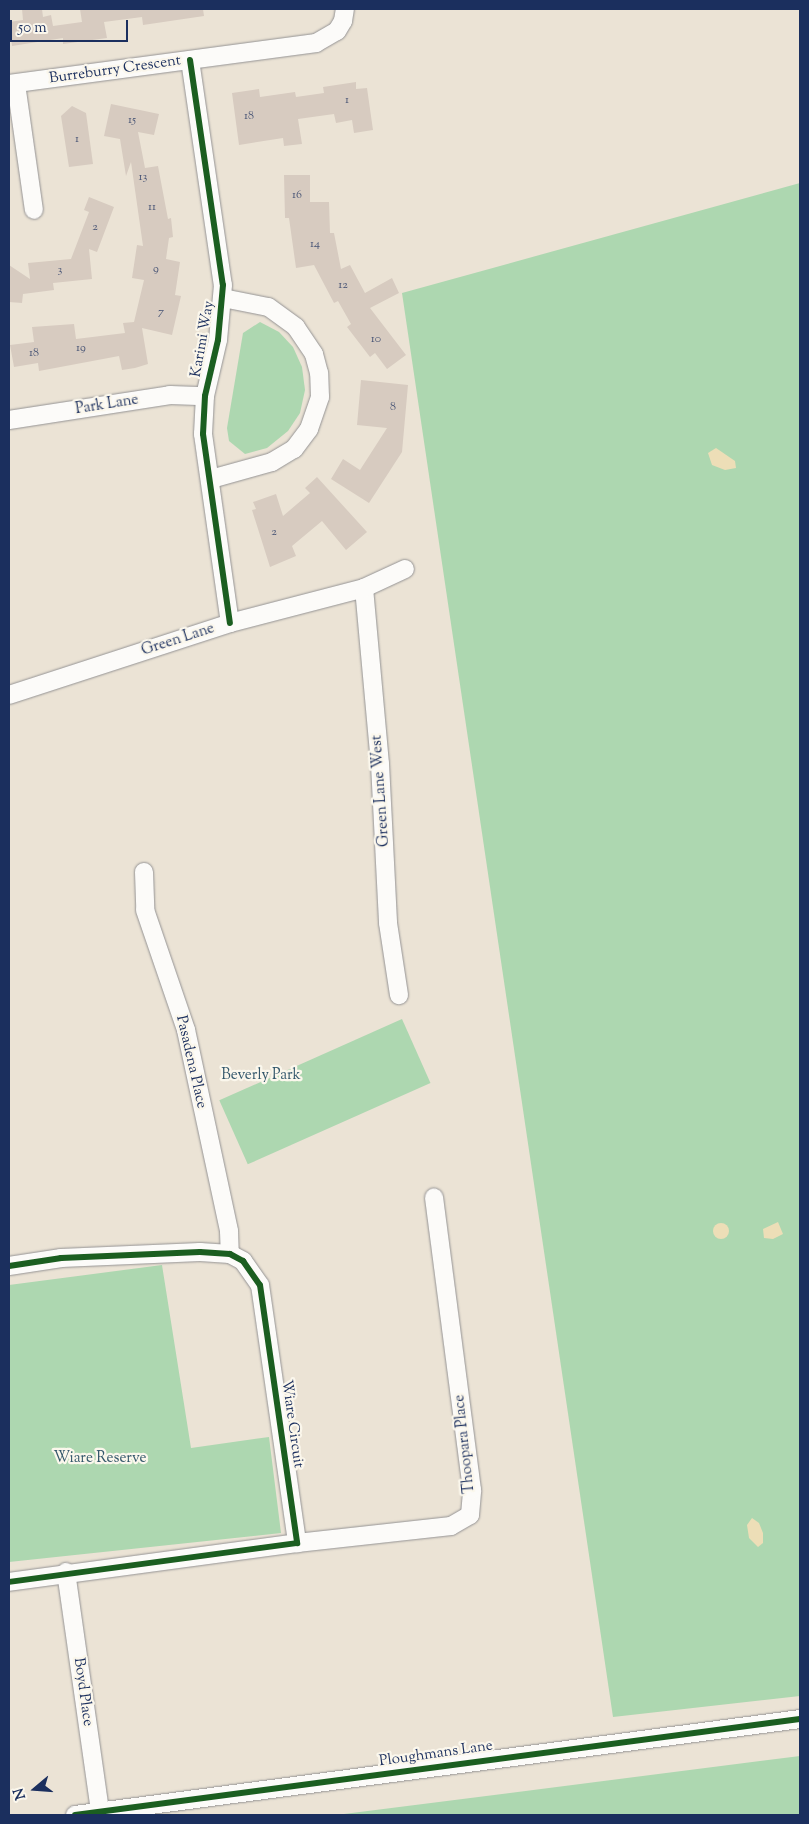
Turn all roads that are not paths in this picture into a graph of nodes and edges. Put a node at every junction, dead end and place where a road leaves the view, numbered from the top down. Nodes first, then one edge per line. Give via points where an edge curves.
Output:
1 (345, 9) edge
2 (190, 60) junction
3 (12, 84) edge
4 (34, 210) dead end
5 (223, 298) junction
6 (205, 396) junction
7 (9, 420) edge
8 (211, 479) junction
9 (405, 569) dead end
10 (364, 588) junction
11 (230, 623) junction
12 (9, 695) edge
13 (144, 872) dead end
14 (399, 995) dead end
15 (434, 1197) dead end
16 (230, 1254) junction
17 (9, 1266) edge
18 (297, 1543) junction
19 (66, 1572) junction
20 (9, 1582) edge
21 (800, 1719) edge
22 (100, 1811) junction
23 (76, 1815) edge

1 - 2 street, Burreburry Crescent via 337,31 316,43
2 - 3 street, Burreburry Crescent
2 - 5 street, Karimi Way
3 - 4 street
5 - 6 street, Karimi Way
5 - 8 street via 268,307 296,327 314,354 320,397 309,429 294,449 272,462
6 - 7 street, Park Lane via 170,395
6 - 8 street, Karimi Way via 203,434
8 - 11 street, Karimi Way
9 - 10 street, Green Lane
10 - 11 street, Green Lane
10 - 14 street, Green Lane West via 380,764 388,924
11 - 12 street, Green Lane
13 - 16 street, Pasadena Place via 145,910 186,1030 229,1231
15 - 18 street, Thoopara Place via 472,1490 470,1515 451,1526
16 - 17 street via 200,1252 71,1257
16 - 18 street, Wiare Circuit via 252,1271 260,1285
18 - 19 street
19 - 20 street
19 - 22 street, Boyd Place
21 - 22 street, Ploughmans Lane
22 - 23 street, Ploughmans Lane

